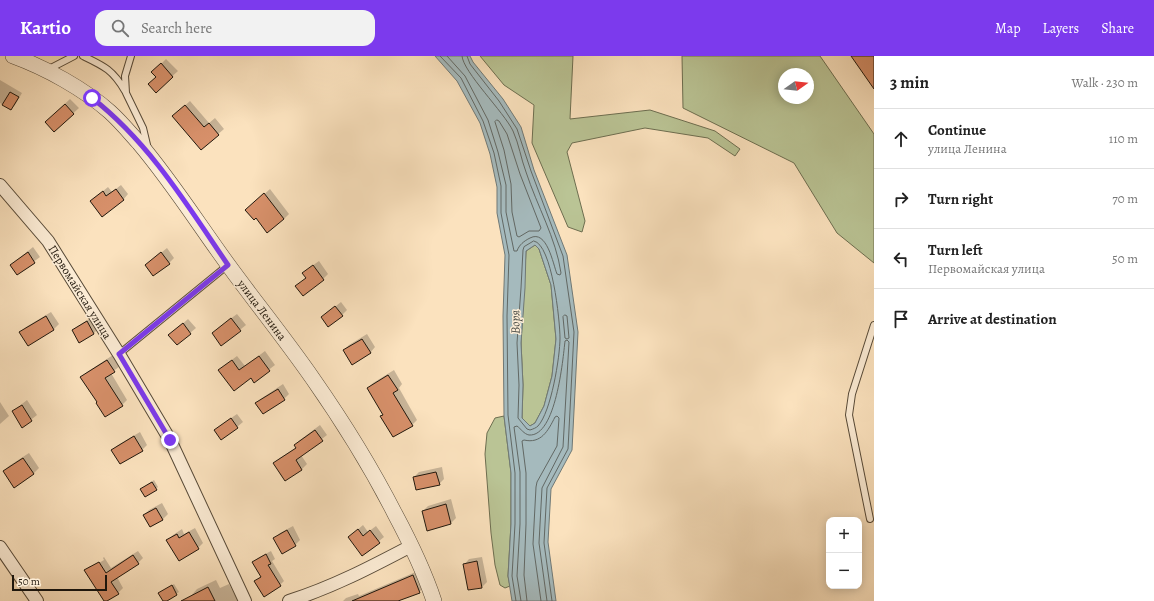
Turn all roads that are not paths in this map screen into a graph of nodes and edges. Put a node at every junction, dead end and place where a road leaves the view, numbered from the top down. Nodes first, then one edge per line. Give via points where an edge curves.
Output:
1 (13, 56) edge
2 (74, 56) edge
3 (83, 56) edge
4 (131, 56) edge
5 (62, 59) edge
6 (46, 71) junction
7 (126, 93) junction
8 (150, 155) junction
9 (0, 185) edge
10 (228, 265) junction
11 (874, 325) edge
12 (119, 354) junction
13 (870, 518) dead end
14 (411, 546) junction
15 (0, 547) edge
16 (37, 601) edge
17 (244, 601) edge
18 (289, 601) edge
19 (434, 601) edge

1 - 6 street, улица Ленина
2 - 5 lane
3 - 7 lane via 105,66 118,79
4 - 7 lane via 125,76
5 - 6 lane
6 - 8 street, улица Ленина via 92,98 110,112
7 - 8 lane via 143,128
8 - 10 street, улица Ленина
9 - 12 street, Первомайская улица via 48,241
10 - 12 lane
10 - 14 street, улица Ленина via 312,378 341,422 383,491
11 - 13 lane via 852,394 849,415
12 - 17 street, Первомайская улица via 170,440
14 - 18 street via 346,580
14 - 19 street, улица Ленина
15 - 16 street

